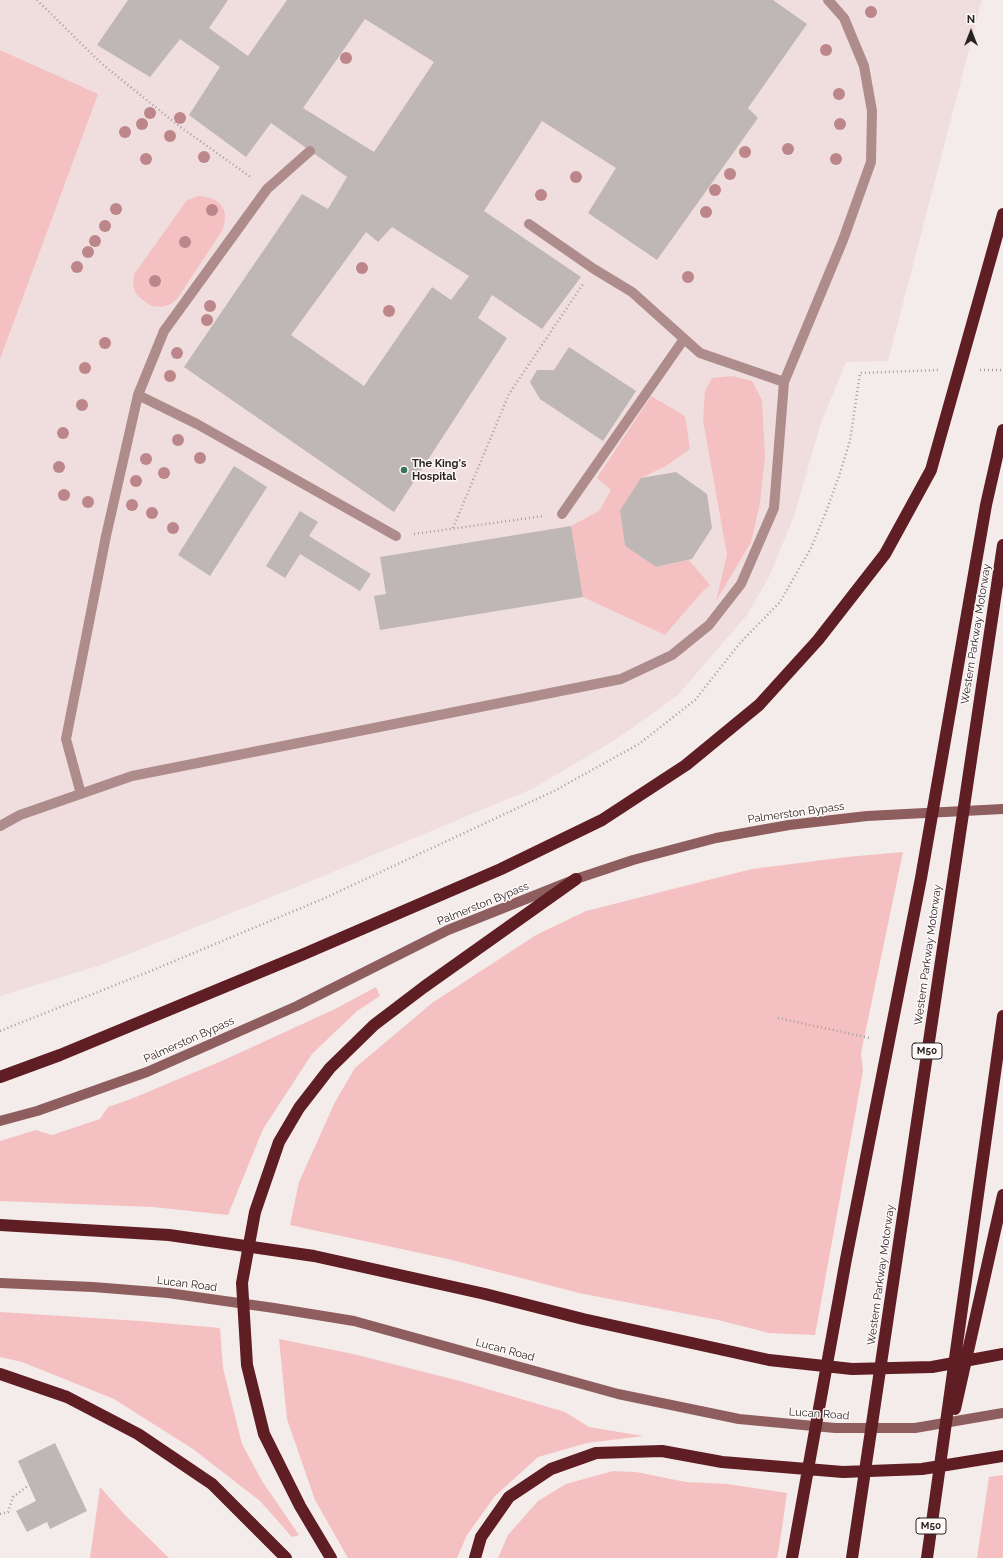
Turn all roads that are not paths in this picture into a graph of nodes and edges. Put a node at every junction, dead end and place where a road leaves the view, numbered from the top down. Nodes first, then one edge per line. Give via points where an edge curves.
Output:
1 (828, 0) edge
2 (310, 151) dead end
3 (1003, 214) edge
4 (529, 224) dead end
5 (684, 339) junction
6 (784, 382) junction
7 (138, 395) junction
8 (1003, 430) edge
9 (562, 514) road end
10 (396, 536) road end
11 (1003, 545) edge
12 (81, 794) junction
13 (1003, 809) edge
14 (0, 826) edge
15 (576, 879) junction
16 (1003, 1016) edge
17 (0, 1077) edge
18 (0, 1121) edge
19 (1003, 1195) edge
20 (0, 1225) edge
21 (0, 1282) edge
22 (1003, 1354) edge
23 (0, 1374) edge
24 (1003, 1413) edge
25 (1003, 1456) edge
26 (936, 1495) junction
27 (286, 1558) edge
28 (331, 1558) edge
29 (475, 1558) edge
30 (792, 1558) edge
31 (852, 1558) edge
32 (927, 1558) edge

1 - 6 lane via 844,18 864,66 872,111 871,162 843,240
2 - 7 lane via 267,189 164,331
3 - 17 highway via 931,470 885,554 818,640 759,705 686,764 602,820 501,869 312,951 60,1055
4 - 5 lane via 632,292
5 - 6 lane via 700,353
5 - 9 lane
6 - 12 lane via 774,508 741,584 710,625 672,655 621,679 132,776
7 - 10 lane via 197,424
7 - 12 lane via 106,536 66,739
8 - 30 highway via 986,505 921,878 846,1260
11 - 31 highway, Western Parkway Motorway / M50
12 - 14 lane via 20,815
13 - 15 main road, Palmerston Bypass via 867,816 789,825 716,838 633,860
15 - 18 main road, Palmerston Bypass via 448,930 297,1006 147,1072 37,1111
15 - 28 highway via 374,1025 330,1068 299,1108 279,1142 255,1212 242,1283 247,1365 264,1434 300,1506
16 - 26 highway, M50
19 - 26 highway
20 - 22 highway via 169,1235 314,1256 768,1360 852,1369 932,1367
21 - 24 main road, Lucan Road via 168,1293 354,1322 618,1394 739,1419 835,1428 915,1428
23 - 27 highway via 67,1397 138,1434 212,1484
25 - 29 highway via 922,1469 843,1472 722,1462 662,1451 596,1453 551,1469 509,1497 482,1537
26 - 32 highway, M50

